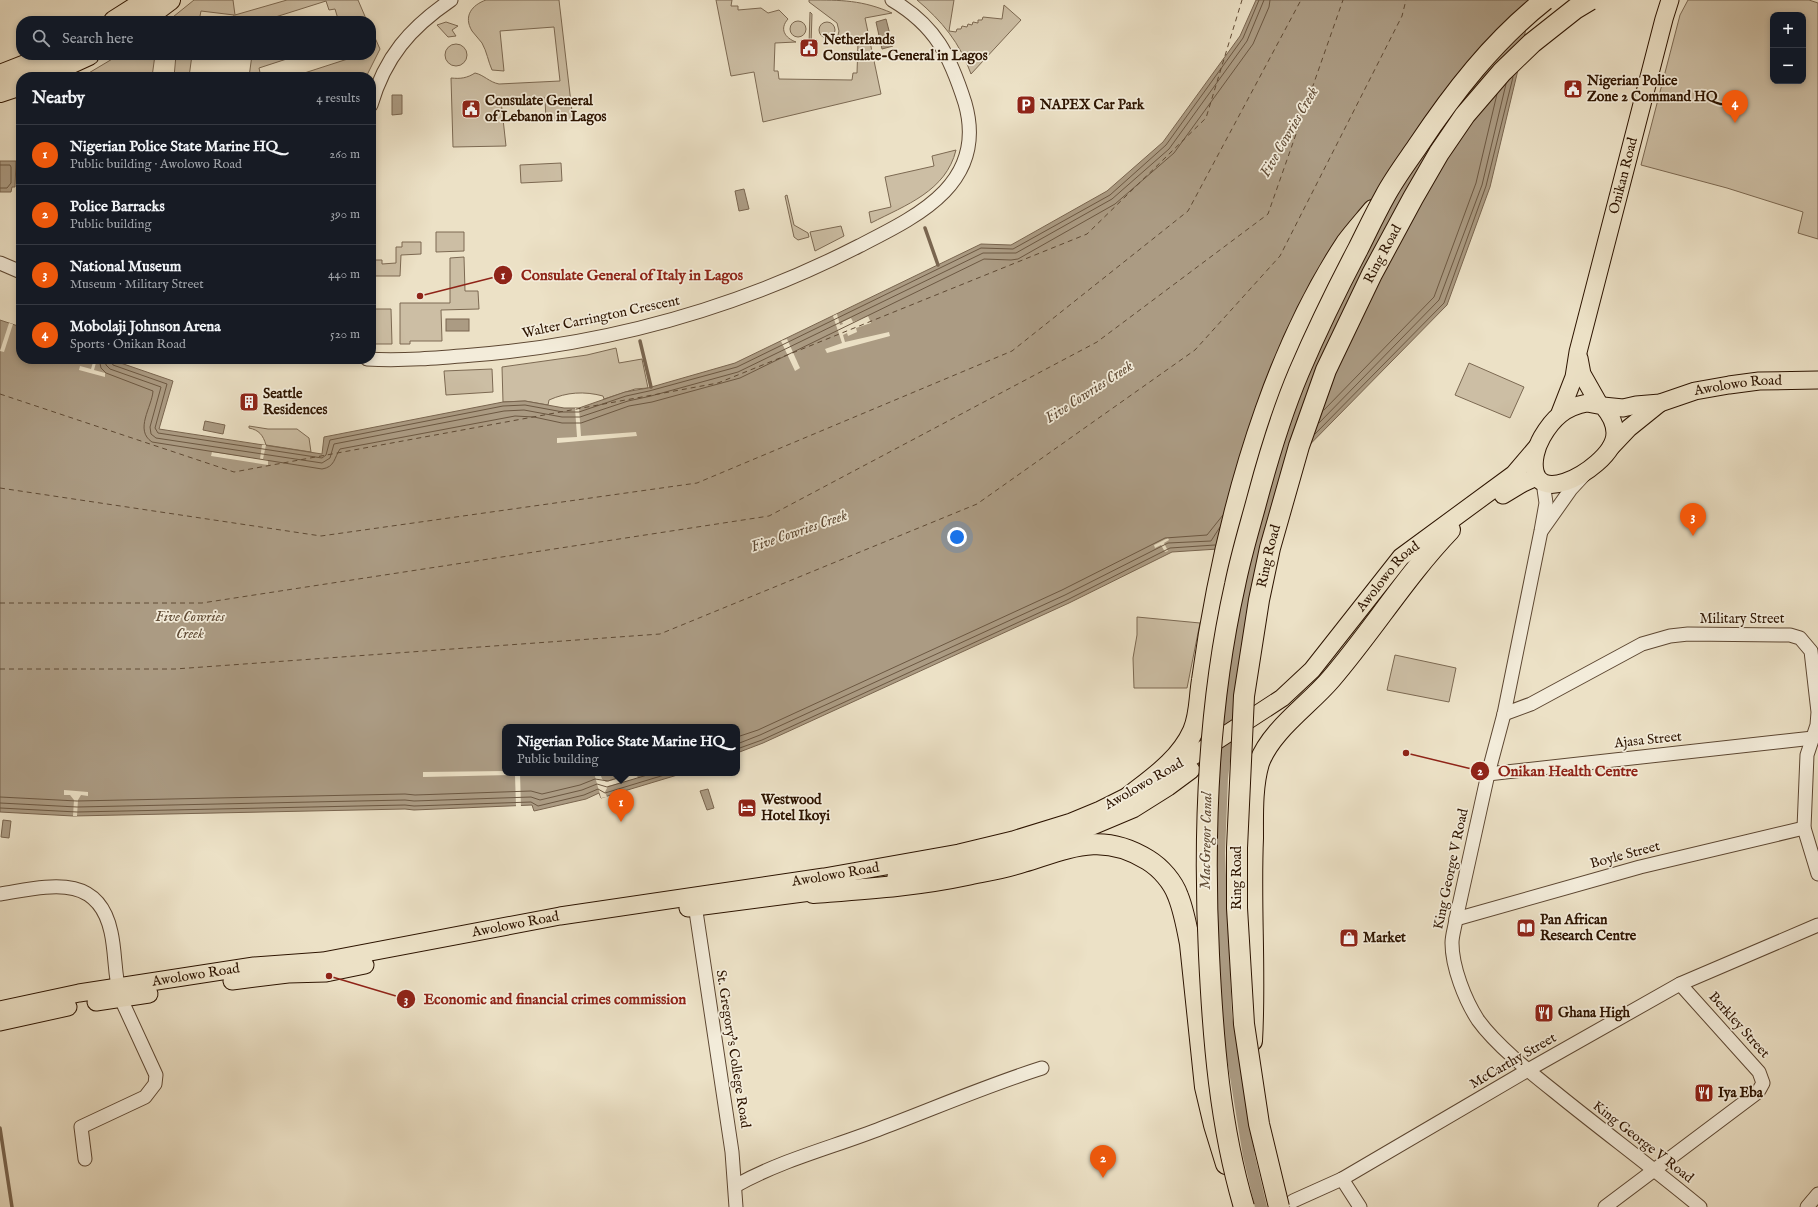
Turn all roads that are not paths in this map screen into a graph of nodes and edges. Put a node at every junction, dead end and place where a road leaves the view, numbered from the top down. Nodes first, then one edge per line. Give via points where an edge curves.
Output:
1 (147, 0) edge
2 (170, 0) edge
3 (451, 0) edge
4 (892, 0) edge
5 (1545, 0) edge
6 (1590, 0) edge
7 (1664, 0) edge
8 (1670, 0) edge
9 (122, 16) edge
10 (149, 16) edge
11 (1664, 19) junction
12 (38, 60) edge
13 (78, 60) edge
14 (52, 72) edge
15 (0, 75) edge
16 (16, 87) edge
17 (376, 91) edge
18 (0, 92) edge
19 (1386, 194) junction
20 (0, 263) edge
21 (16, 270) edge
22 (1578, 352) junction
23 (376, 359) edge
24 (1818, 380) edge
25 (1660, 403) junction
26 (1601, 405) junction
27 (1560, 414) junction
28 (1537, 447) junction
29 (1611, 448) junction
30 (1591, 468) junction
31 (1539, 480) junction
32 (1450, 530) junction
33 (1541, 531) junction
34 (1504, 714) junction
35 (1255, 724) junction
36 (1812, 738) junction
37 (1200, 757) junction
38 (1488, 774) junction
39 (1130, 796) junction
40 (1804, 828) junction
41 (1818, 874) edge
42 (813, 893) junction
43 (0, 894) edge
44 (695, 901) junction
45 (1456, 919) junction
46 (1818, 925) edge
47 (1680, 984) junction
48 (119, 993) junction
49 (0, 1010) edge
50 (0, 1022) edge
51 (1251, 1065) junction
52 (1042, 1068) dead end
53 (1528, 1070) junction
54 (84, 1159) dead end
55 (1654, 1169) junction
56 (1342, 1179) junction
57 (1237, 1183) junction
58 (735, 1186) junction
59 (1818, 1194) edge
60 (1286, 1204) edge
61 (736, 1207) edge
62 (1244, 1207) edge
63 (1360, 1207) edge
64 (1605, 1207) edge
65 (1700, 1207) edge
66 (1807, 1207) edge

1 - 9 highway
2 - 10 highway
3 - 17 street via 404,39 385,67
4 - 23 street, Walter Carrington Crescent via 923,22 945,51 959,87 970,135 960,174 947,191 906,222 823,265 774,286 695,314 570,343 500,353
5 - 19 highway, Ring Road, bridge via 1476,66 1446,105
6 - 51 highway, Ring Road, bridge via 1532,43 1502,72 1465,115 1440,153 1393,233 1350,318 1326,370 1299,446 1270,548 1244,696 1237,908 1244,1024
7 - 11 main road
8 - 11 main road, Onikan Road
11 - 22 main road, Onikan Road
12 - 15 highway
13 - 14 highway
16 - 18 highway
19 - 39 highway, bridge via 1347,242 1327,274 1282,365 1236,508 1210,626 1199,713 1193,732 1184,748 1156,776
19 - 57 highway, Ring Road, bridge via 1322,322 1282,418 1234,587 1219,680 1208,823 1207,924 1219,1079
20 - 21 street
22 - 26 main road via 1582,374
22 - 27 main road, Onikan Road via 1574,377
24 - 25 main road, Awolowo Road via 1729,384 1695,391
25 - 26 main road via 1623,408
25 - 29 main road via 1629,428
26 - 27 main road via 1587,403 1573,406
26 - 29 main road via 1615,428
27 - 28 main road
28 - 31 main road via 1533,467
28 - 35 main road, Awolowo Road via 1514,474 1401,557 1312,670
29 - 30 main road
30 - 31 main road via 1565,482 1554,484
30 - 33 street via 1571,489
31 - 32 main road, Awolowo Road via 1516,487
31 - 33 street, King George V Road via 1546,503
32 - 35 main road, Awolowo Road via 1422,551 1400,575 1342,651 1302,694 1278,714
32 - 51 highway, bridge via 1425,556 1354,652 1272,739 1259,764 1254,792 1251,884 1254,976
33 - 34 street, King George V Road
34 - 36 street, Military Street via 1531,704 1642,644 1670,636 1790,635 1800,638 1811,651 1818,712
34 - 38 street, King George V Road
35 - 37 main road, Awolowo Road, bridge
36 - 38 street, Ajasa Street
36 - 40 street, Military Street via 1807,754
37 - 39 main road, Awolowo Road
37 - 42 main road, Awolowo Road via 1168,787 1133,808 1105,822 1054,841 999,858
38 - 45 street, King George V Road
39 - 44 main road, Awolowo Road via 1071,822 1013,840 959,853
40 - 41 street, Military Street
40 - 45 street, Boyle Street via 1640,867
42 - 44 main road, Awolowo Road
42 - 57 highway via 892,887 965,876 1010,866 1078,845 1108,844 1126,848 1155,864 1178,896 1190,944 1208,1102 1224,1161
43 - 48 street via 53,886 71,887 86,892 97,901 111,932
44 - 48 main road, Awolowo Road via 560,916 323,961 254,966
44 - 58 street, St. Gregory's College Road
45 - 53 street, King George V Road via 1452,943 1463,991 1479,1020
46 - 47 street, McCarthy Street
47 - 53 street, McCarthy Street
47 - 55 street, Berkley Street via 1759,1072 1763,1083 1758,1092
48 - 49 main road, Awolowo Road via 79,993
48 - 50 main road, Awolowo Road
48 - 54 street via 156,1075 155,1084 145,1097 81,1127
51 - 60 highway, Ring Road, bridge via 1258,1124
52 - 58 street via 1006,1079 755,1175
53 - 55 street, King George V Road
53 - 56 street, McCarthy Street
55 - 64 street, Berkley Street
55 - 65 street, King George V Road
56 - 60 street, McCarthy Street
56 - 63 street
57 - 62 highway, Ring Road, bridge
58 - 61 street, St. Gregory's College Road
59 - 66 street

